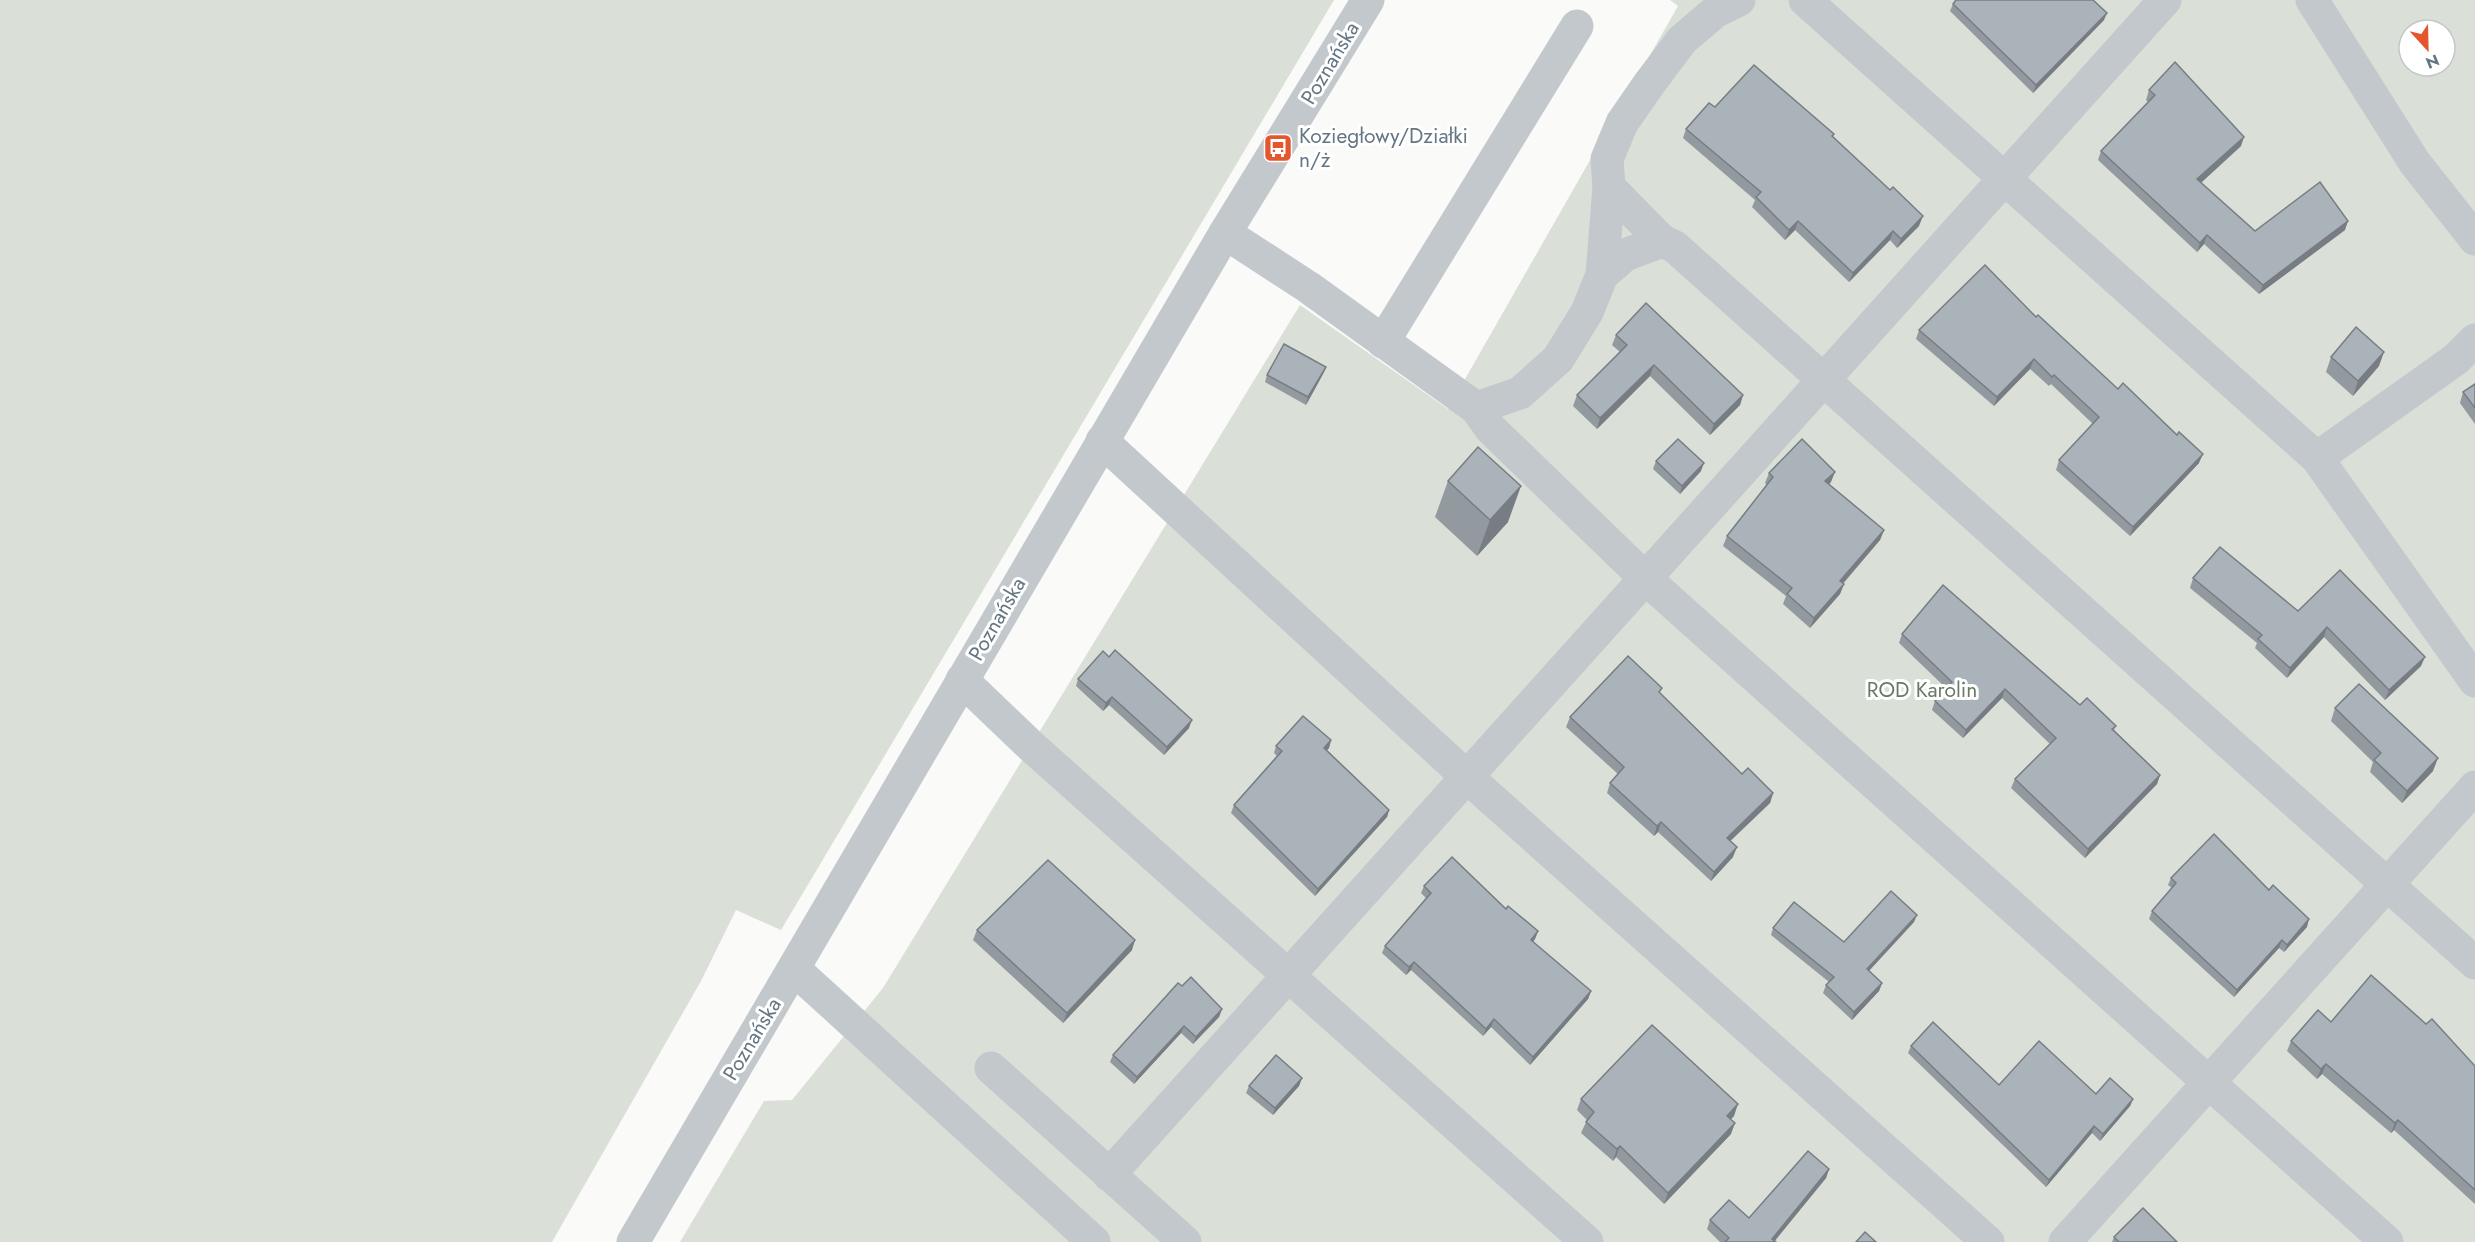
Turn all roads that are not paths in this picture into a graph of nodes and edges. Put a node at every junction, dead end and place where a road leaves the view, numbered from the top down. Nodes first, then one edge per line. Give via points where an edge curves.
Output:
1 (1368, 0) edge
2 (1805, 0) edge
3 (2165, 0) edge
4 (2312, 0) edge
5 (1719, 4) edge
6 (1577, 26) dead end
7 (2004, 180) junction
8 (1609, 187) junction
9 (1225, 233) junction
10 (2475, 239) edge
11 (1662, 241) junction
12 (1602, 275) junction
13 (2475, 340) edge
14 (1383, 342) junction
15 (1823, 381) junction
16 (1476, 408) junction
17 (1102, 441) junction
18 (2317, 458) junction
19 (1646, 579) junction
20 (962, 680) junction
21 (2475, 681) edge
22 (1467, 777) junction
23 (2475, 788) edge
24 (2387, 884) junction
25 (2475, 963) edge
26 (794, 969) junction
27 (1289, 975) junction
28 (991, 1068) dead end
29 (2210, 1084) junction
30 (1109, 1175) junction
31 (633, 1242) edge
32 (1094, 1242) edge
33 (1185, 1242) edge
34 (1587, 1242) edge
35 (1988, 1242) edge
36 (2065, 1242) edge
37 (2387, 1242) edge

1 - 9 street, Poznańska
2 - 7 street
3 - 7 street
4 - 10 street via 2415,163
5 - 8 street via 1682,40 1622,123 1607,159
6 - 14 street
7 - 15 street
7 - 18 street
8 - 11 street
8 - 12 street
9 - 14 street
9 - 17 street, Poznańska
11 - 12 street via 1625,255
11 - 15 street via 1685,255
12 - 16 street via 1587,312 1558,359 1520,393
13 - 18 street via 2457,359
14 - 16 street
15 - 19 street
15 - 24 street
16 - 19 street via 1491,429
17 - 20 street, Poznańska
17 - 22 street
18 - 21 street
19 - 22 street
19 - 29 street
20 - 26 street, Poznańska
20 - 27 street
22 - 27 street
22 - 35 street
23 - 24 street
24 - 25 street
24 - 29 street
26 - 31 street, Poznańska
26 - 32 street
27 - 30 street
27 - 34 street
28 - 30 street
29 - 36 street
29 - 37 street
30 - 33 street

